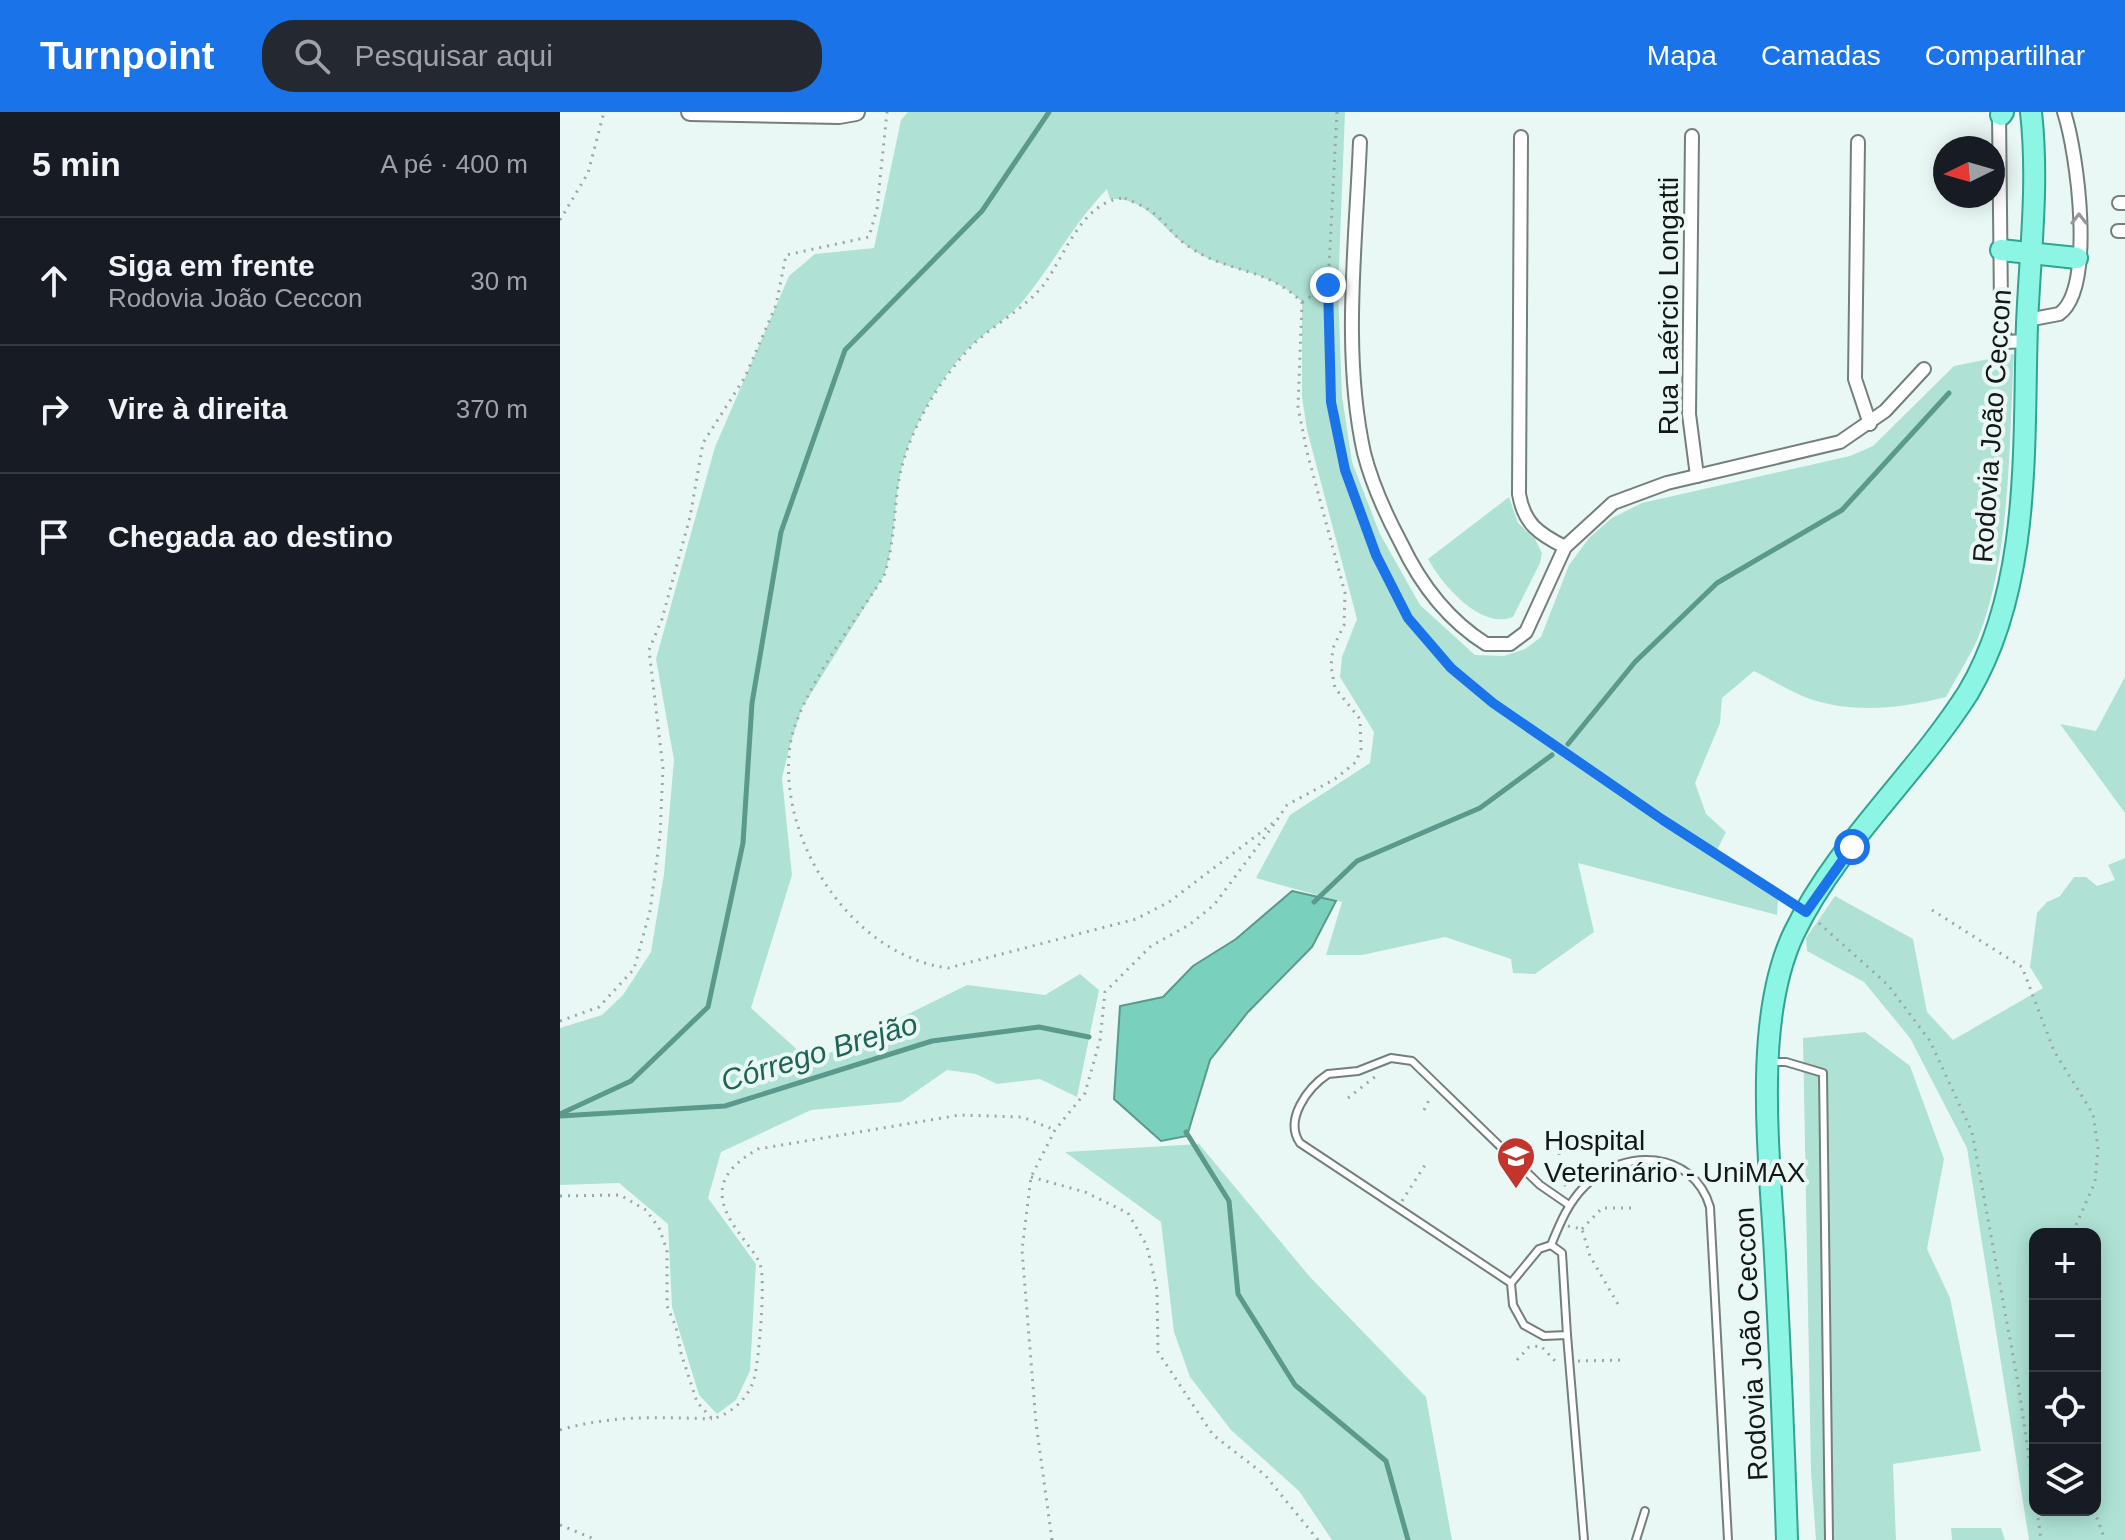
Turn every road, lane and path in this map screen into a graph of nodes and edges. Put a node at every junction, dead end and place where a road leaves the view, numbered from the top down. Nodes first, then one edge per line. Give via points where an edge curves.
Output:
1 (604, 112) edge
2 (690, 112) edge
3 (856, 112) edge
4 (887, 112) edge
5 (1337, 112) edge
6 (2031, 112) edge
7 (2064, 112) edge
8 (2001, 113) edge
9 (1692, 136) dead end
10 (1521, 137) dead end
11 (1360, 142) dead end
12 (1858, 142) dead end
13 (560, 220) edge
14 (2001, 257) junction
15 (2077, 258) junction
16 (2032, 262) junction
17 (1328, 285) junction
18 (1302, 302) junction
19 (2027, 320) junction
20 (2027, 341) junction
21 (1924, 369) dead end
22 (1870, 424) junction
23 (1697, 476) junction
24 (1565, 547) junction
25 (1277, 820) junction
26 (1932, 910) dead end
27 (1806, 912) junction
28 (560, 1021) edge
29 (1379, 1061) junction
30 (1769, 1062) junction
31 (1437, 1083) junction
32 (1348, 1098) dead end
33 (1424, 1110) dead end
34 (1055, 1130) junction
35 (1559, 1153) dead end
36 (1425, 1165) dead end
37 (1031, 1177) junction
38 (560, 1196) edge
39 (1569, 1205) junction
40 (1398, 1207) junction
41 (1633, 1208) dead end
42 (1560, 1223) junction
43 (2075, 1228) edge
44 (1582, 1229) junction
45 (1551, 1245) junction
46 (1511, 1283) junction
47 (1619, 1306) dead end
48 (1567, 1335) junction
49 (712, 1419) junction
50 (560, 1430) edge
51 (2029, 1457) edge
52 (1645, 1511) dead end
53 (2038, 1516) edge
54 (2096, 1516) edge
55 (560, 1525) edge
56 (597, 1540) edge
57 (1052, 1540) edge
58 (1318, 1540) edge
59 (1584, 1540) edge
60 (1636, 1540) edge
61 (1728, 1540) edge
62 (1787, 1540) edge
63 (1829, 1540) edge
64 (2041, 1540) edge
65 (2105, 1540) edge

1 - 13 path via 588,173
2 - 3 street
4 - 28 path via 869,237 786,255 776,305 751,363 703,443 690,517 649,650 663,768 650,911 634,969 599,1007
5 - 17 path
6 - 16 main road, Rodovia João Ceccon via 2036,149
15 -> 7 street via 2077,172
8 - 14 street
9 - 23 street, Rua Laércio Longatti via 1689,414
10 - 24 street via 1519,494 1526,520
11 - 24 street via 1355,387 1373,481 1411,565 1431,595 1474,637 1497,646 1526,632
12 - 22 street via 1855,379
14 - 16 main road
14 - 20 street via 2005,342
15 - 16 main road
15 - 19 street via 2070,304 2054,317
16 - 19 main road, Rodovia João Ceccon
17 - 18 path
17 - 27 path via 1331,402 1345,470 1376,555 1408,618 1451,668 1493,703
18 - 25 path via 1298,407 1345,593 1344,625 1331,666 1335,688 1360,719 1362,735 1356,762 1287,805
18 - 25 path via 1284,284 1224,266 1186,245 1152,211 1125,198 1110,199 1091,212 1043,286 967,350 935,392 907,450 884,576 802,708 790,745 793,803 803,843 821,878 894,951 925,965 948,968 1136,919 1169,902
19 - 20 main road, Rodovia João Ceccon
20 - 27 main road, Rodovia João Ceccon via 2018,520 2005,603 1989,650 1957,711
21 - 22 street
22 - 23 street via 1817,450
23 - 24 street via 1613,503
25 - 34 path via 1214,905 1151,946 1105,992 1100,1040 1085,1093
26 - 43 path via 2022,967 2054,1051 2093,1114 2095,1182
27 - 30 main road, Rodovia João Ceccon via 1773,992
27 - 51 path via 1888,985 1930,1041 1972,1132
29 - 31 lane via 1412,1061
29 - 32 path via 1376,1077
29 - 40 lane via 1358,1071 1324,1076 1298,1110 1293,1129 1300,1143
30 - 62 main road, Rodovia João Ceccon
30 - 63 lane via 1823,1073
31 - 33 path
31 - 39 lane via 1540,1185
34 - 37 path
34 - 49 path via 1022,1117 960,1115 758,1149 740,1159 724,1175 720,1189 738,1233 761,1267 754,1380 727,1416
35 - 39 path
36 - 40 path
37 - 57 path via 1022,1250
37 - 58 path via 1085,1192 1128,1213 1151,1261 1158,1352 1213,1435 1265,1475
38 - 49 path via 620,1195 646,1210 659,1228 667,1250 667,1306 697,1402
39 - 42 lane
39 - 61 lane via 1597,1176 1642,1160 1683,1168 1705,1191 1723,1398
40 - 46 lane
41 - 44 path via 1602,1208
42 - 44 path
42 - 45 lane
44 - 47 path via 1590,1256
45 - 46 lane via 1539,1249
45 - 48 lane via 1564,1260
46 - 48 lane via 1513,1305 1524,1325 1544,1336
48 - 59 lane
49 - 50 path via 627,1418
52 - 60 lane
53 - 64 path
54 - 65 path
55 - 56 path

